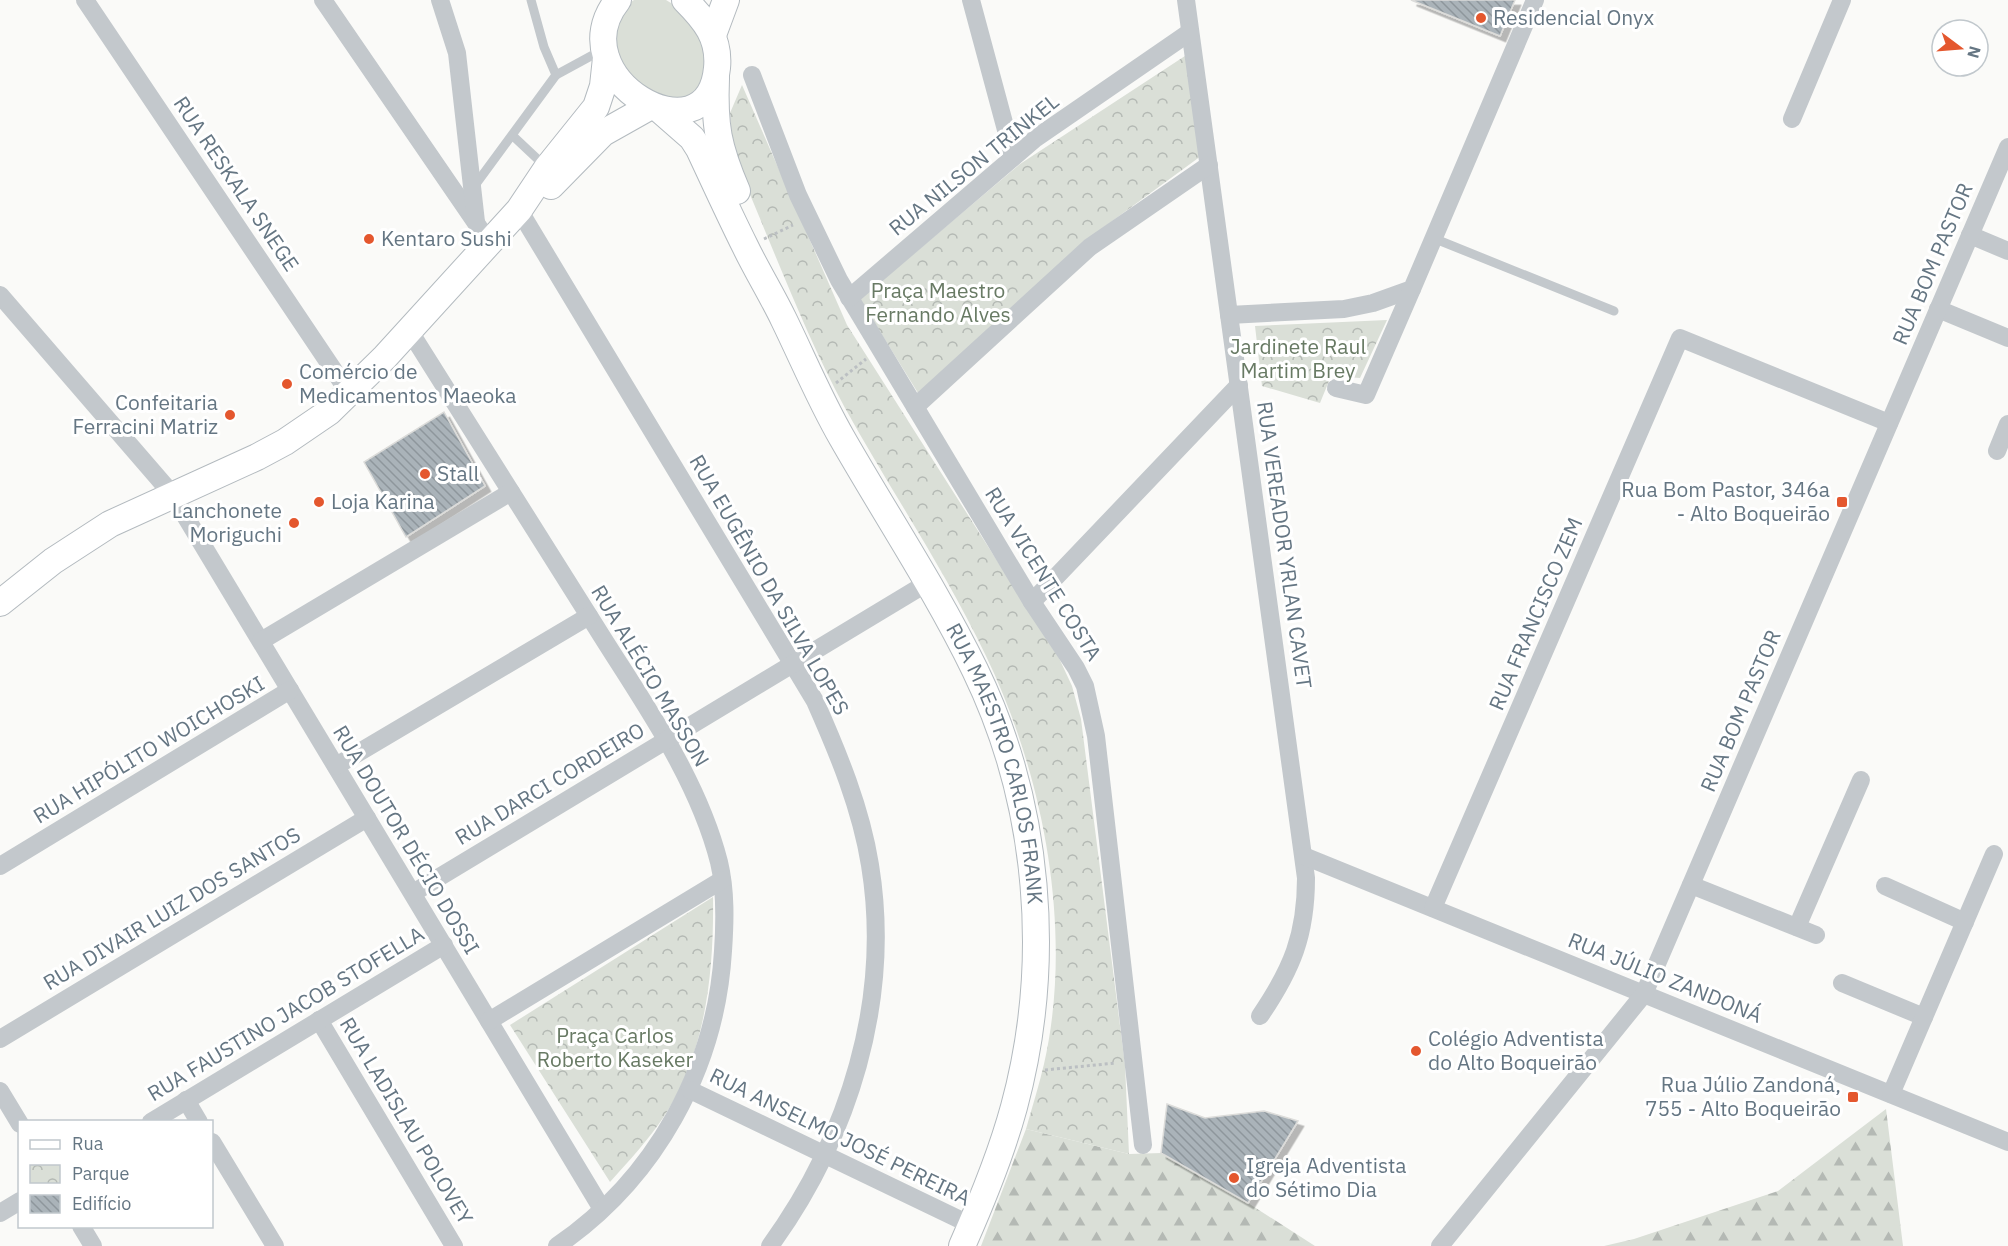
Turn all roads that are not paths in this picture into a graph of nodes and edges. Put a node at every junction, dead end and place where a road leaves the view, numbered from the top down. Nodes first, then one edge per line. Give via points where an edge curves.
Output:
1 (85, 0) edge
2 (323, 0) edge
3 (440, 0) edge
4 (531, 0) edge
5 (598, 0) edge
6 (618, 0) edge
7 (685, 0) edge
8 (726, 0) edge
9 (971, 0) edge
10 (1186, 0) edge
11 (1535, 0) edge
12 (1842, 0) edge
13 (1190, 32) junction
14 (713, 35) junction
15 (604, 46) junction
16 (556, 75) junction
17 (752, 75) dead end
18 (716, 76) junction
19 (656, 108) junction
20 (1792, 120) dead end
21 (513, 136) junction
22 (2008, 147) edge
23 (1013, 156) junction
24 (1209, 165) junction
25 (547, 168) junction
26 (472, 189) junction
27 (519, 210) junction
28 (483, 233) junction
29 (1970, 235) junction
30 (1433, 238) junction
31 (2008, 251) edge
32 (1412, 289) junction
33 (0, 295) edge
34 (849, 298) junction
35 (1938, 309) junction
36 (1614, 311) dead end
37 (1230, 315) junction
38 (783, 318) junction
39 (409, 330) junction
40 (2008, 338) edge
41 (1239, 385) junction
42 (1336, 388) dead end
43 (349, 393) junction
44 (915, 407) junction
45 (1889, 423) junction
46 (2008, 424) edge
47 (1997, 451) dead end
48 (511, 492) junction
49 (172, 494) junction
50 (927, 583) junction
51 (1032, 602) junction
52 (0, 603) edge
53 (589, 616) junction
54 (261, 641) junction
55 (793, 663) junction
56 (290, 690) junction
57 (667, 740) junction
58 (336, 766) junction
59 (1861, 780) dead end
60 (367, 818) junction
61 (1994, 854) dead end
62 (1304, 856) junction
63 (0, 866) edge
64 (722, 880) junction
65 (1691, 885) junction
66 (1885, 886) dead end
67 (413, 893) junction
68 (1433, 908) junction
69 (1965, 922) junction
70 (1797, 927) junction
71 (1816, 935) dead end
72 (444, 945) junction
73 (1842, 983) dead end
74 (1644, 994) junction
75 (1260, 1016) dead end
76 (1924, 1017) junction
77 (319, 1020) junction
78 (489, 1021) junction
79 (0, 1039) edge
80 (690, 1090) junction
81 (0, 1091) edge
82 (1891, 1094) junction
83 (186, 1100) junction
84 (154, 1120) edge
85 (198, 1120) edge
86 (18, 1121) edge
87 (2008, 1142) edge
88 (213, 1144) edge
89 (1143, 1145) dead end
90 (826, 1155) junction
91 (18, 1202) edge
92 (602, 1209) junction
93 (0, 1213) edge
94 (82, 1228) edge
95 (966, 1235) edge
96 (93, 1246) edge
97 (275, 1246) edge
98 (454, 1246) edge
99 (557, 1246) edge
100 (770, 1246) edge
101 (1440, 1246) edge

1 - 43 street, RUA RESKALA SNEGE
2 - 28 street
3 - 26 street via 457,52
4 - 16 lane
5 - 15 main road
6 - 15 main road via 611,8
7 - 14 main road
8 - 14 main road
9 - 23 street
10 - 13 street, RUA VEREADOR YRLAN CAVET
11 - 30 street
12 - 20 street
13 - 23 street, RUA NILSON TRINKEL
13 - 24 street, RUA VEREADOR YRLAN CAVET
14 - 18 main road, RUA MAESTRO CARLOS FRANK
15 - 16 lane
15 - 19 main road, RUA MAESTRO CARLOS FRANK via 622,83 635,97
15 - 25 main road via 603,86 596,107
16 - 21 lane
17 - 34 street, RUA VICENTE COSTA via 808,217
18 - 19 main road via 708,94 695,106 677,112
18 - 38 main road, RUA MAESTRO CARLOS FRANK via 715,126 719,143 759,242
19 - 27 main road via 603,133 561,177
19 - 38 main road, RUA MAESTRO CARLOS FRANK via 692,138 699,149
21 - 25 lane
21 - 26 lane
22 - 29 street, RUA BOM PASTOR
23 - 34 street, RUA NILSON TRINKEL
24 - 37 street, RUA VEREADOR YRLAN CAVET
24 - 44 street via 1082,254
25 - 27 main road
26 - 28 street
27 - 28 main road
27 - 55 street, RUA EUGÊNIO DA SILVA LOPES
28 - 39 main road
29 - 31 street
29 - 35 street, RUA BOM PASTOR
30 - 32 street
30 - 36 lane
32 - 37 street via 1344,309
32 - 42 street via 1366,395
33 - 49 street, RUA DOUTOR DÉCIO DOSSI
34 - 44 street, RUA VICENTE COSTA
35 - 40 street
35 - 45 street, RUA BOM PASTOR
37 - 41 street, RUA VEREADOR YRLAN CAVET
38 - 50 main road, RUA MAESTRO CARLOS FRANK via 820,395
39 - 43 main road
39 - 48 street, RUA ALÉCIO MASSON
41 - 51 street
41 - 62 street, RUA VEREADOR YRLAN CAVET
43 - 49 main road via 307,429 285,442
44 - 51 street, RUA VICENTE COSTA
45 - 65 street, RUA BOM PASTOR
45 - 68 street, RUA FRANCISCO ZEM via 1680,338
46 - 47 street
48 - 53 street, RUA ALÉCIO MASSON
48 - 54 street
49 - 52 main road via 82,541
49 - 54 street, RUA DOUTOR DÉCIO DOSSI
50 - 55 street, RUA DARCI CORDEIRO
50 - 95 main road, RUA MAESTRO CARLOS FRANK via 991,707 1024,813 1033,883 1032,1011 1023,1072 1004,1141
51 - 89 street, RUA VICENTE COSTA via 1076,668 1091,708
53 - 57 street, RUA ALÉCIO MASSON
53 - 58 street
54 - 56 street, RUA DOUTOR DÉCIO DOSSI
55 - 57 street, RUA DARCI CORDEIRO
55 - 90 street, RUA EUGÊNIO DA SILVA LOPES via 815,701 846,777 870,863 875,903 865,1036 844,1112
56 - 58 street, RUA DOUTOR DÉCIO DOSSI
56 - 63 street, RUA HIPÓLITO WOICHOSKI
57 - 64 street, RUA ALÉCIO MASSON via 704,817
57 - 67 street, RUA DARCI CORDEIRO
58 - 60 street, RUA DOUTOR DÉCIO DOSSI
59 - 70 street
60 - 67 street, RUA DOUTOR DÉCIO DOSSI
60 - 79 street, RUA DIVAIR LUIZ DOS SANTOS
61 - 69 street
62 - 68 street, RUA JÚLIO ZANDONÁ
62 - 75 street, RUA VEREADOR YRLAN CAVET via 1306,898 1296,952
64 - 78 street
64 - 80 street, RUA ALÉCIO MASSON via 724,936 718,996 705,1054
65 - 70 street
65 - 74 street, RUA BOM PASTOR
66 - 69 street
67 - 72 street, RUA DOUTOR DÉCIO DOSSI
68 - 74 street, RUA JÚLIO ZANDONÁ
69 - 76 street
70 - 71 street
72 - 77 street, RUA FAUSTINO JACOB STOFELLA
72 - 78 street, RUA DOUTOR DÉCIO DOSSI
73 - 76 street
74 - 82 street, RUA JÚLIO ZANDONÁ
74 - 101 street, RUA BOM PASTOR
76 - 82 street
77 - 83 street, RUA FAUSTINO JACOB STOFELLA
77 - 98 street, RUA LADISLAU POLOVEY
78 - 92 street, RUA DOUTOR DÉCIO DOSSI
80 - 90 street, RUA ANSELMO JOSÉ PEREIRA
80 - 92 street, RUA ALÉCIO MASSON via 664,1135
81 - 86 street
82 - 87 street, RUA JÚLIO ZANDONÁ
83 - 84 street, RUA FAUSTINO JACOB STOFELLA
83 - 85 street
88 - 97 street
90 - 95 street, RUA ANSELMO JOSÉ PEREIRA
90 - 100 street, RUA EUGÊNIO DA SILVA LOPES
91 - 93 street
92 - 99 street, RUA ALÉCIO MASSON
94 - 96 street

